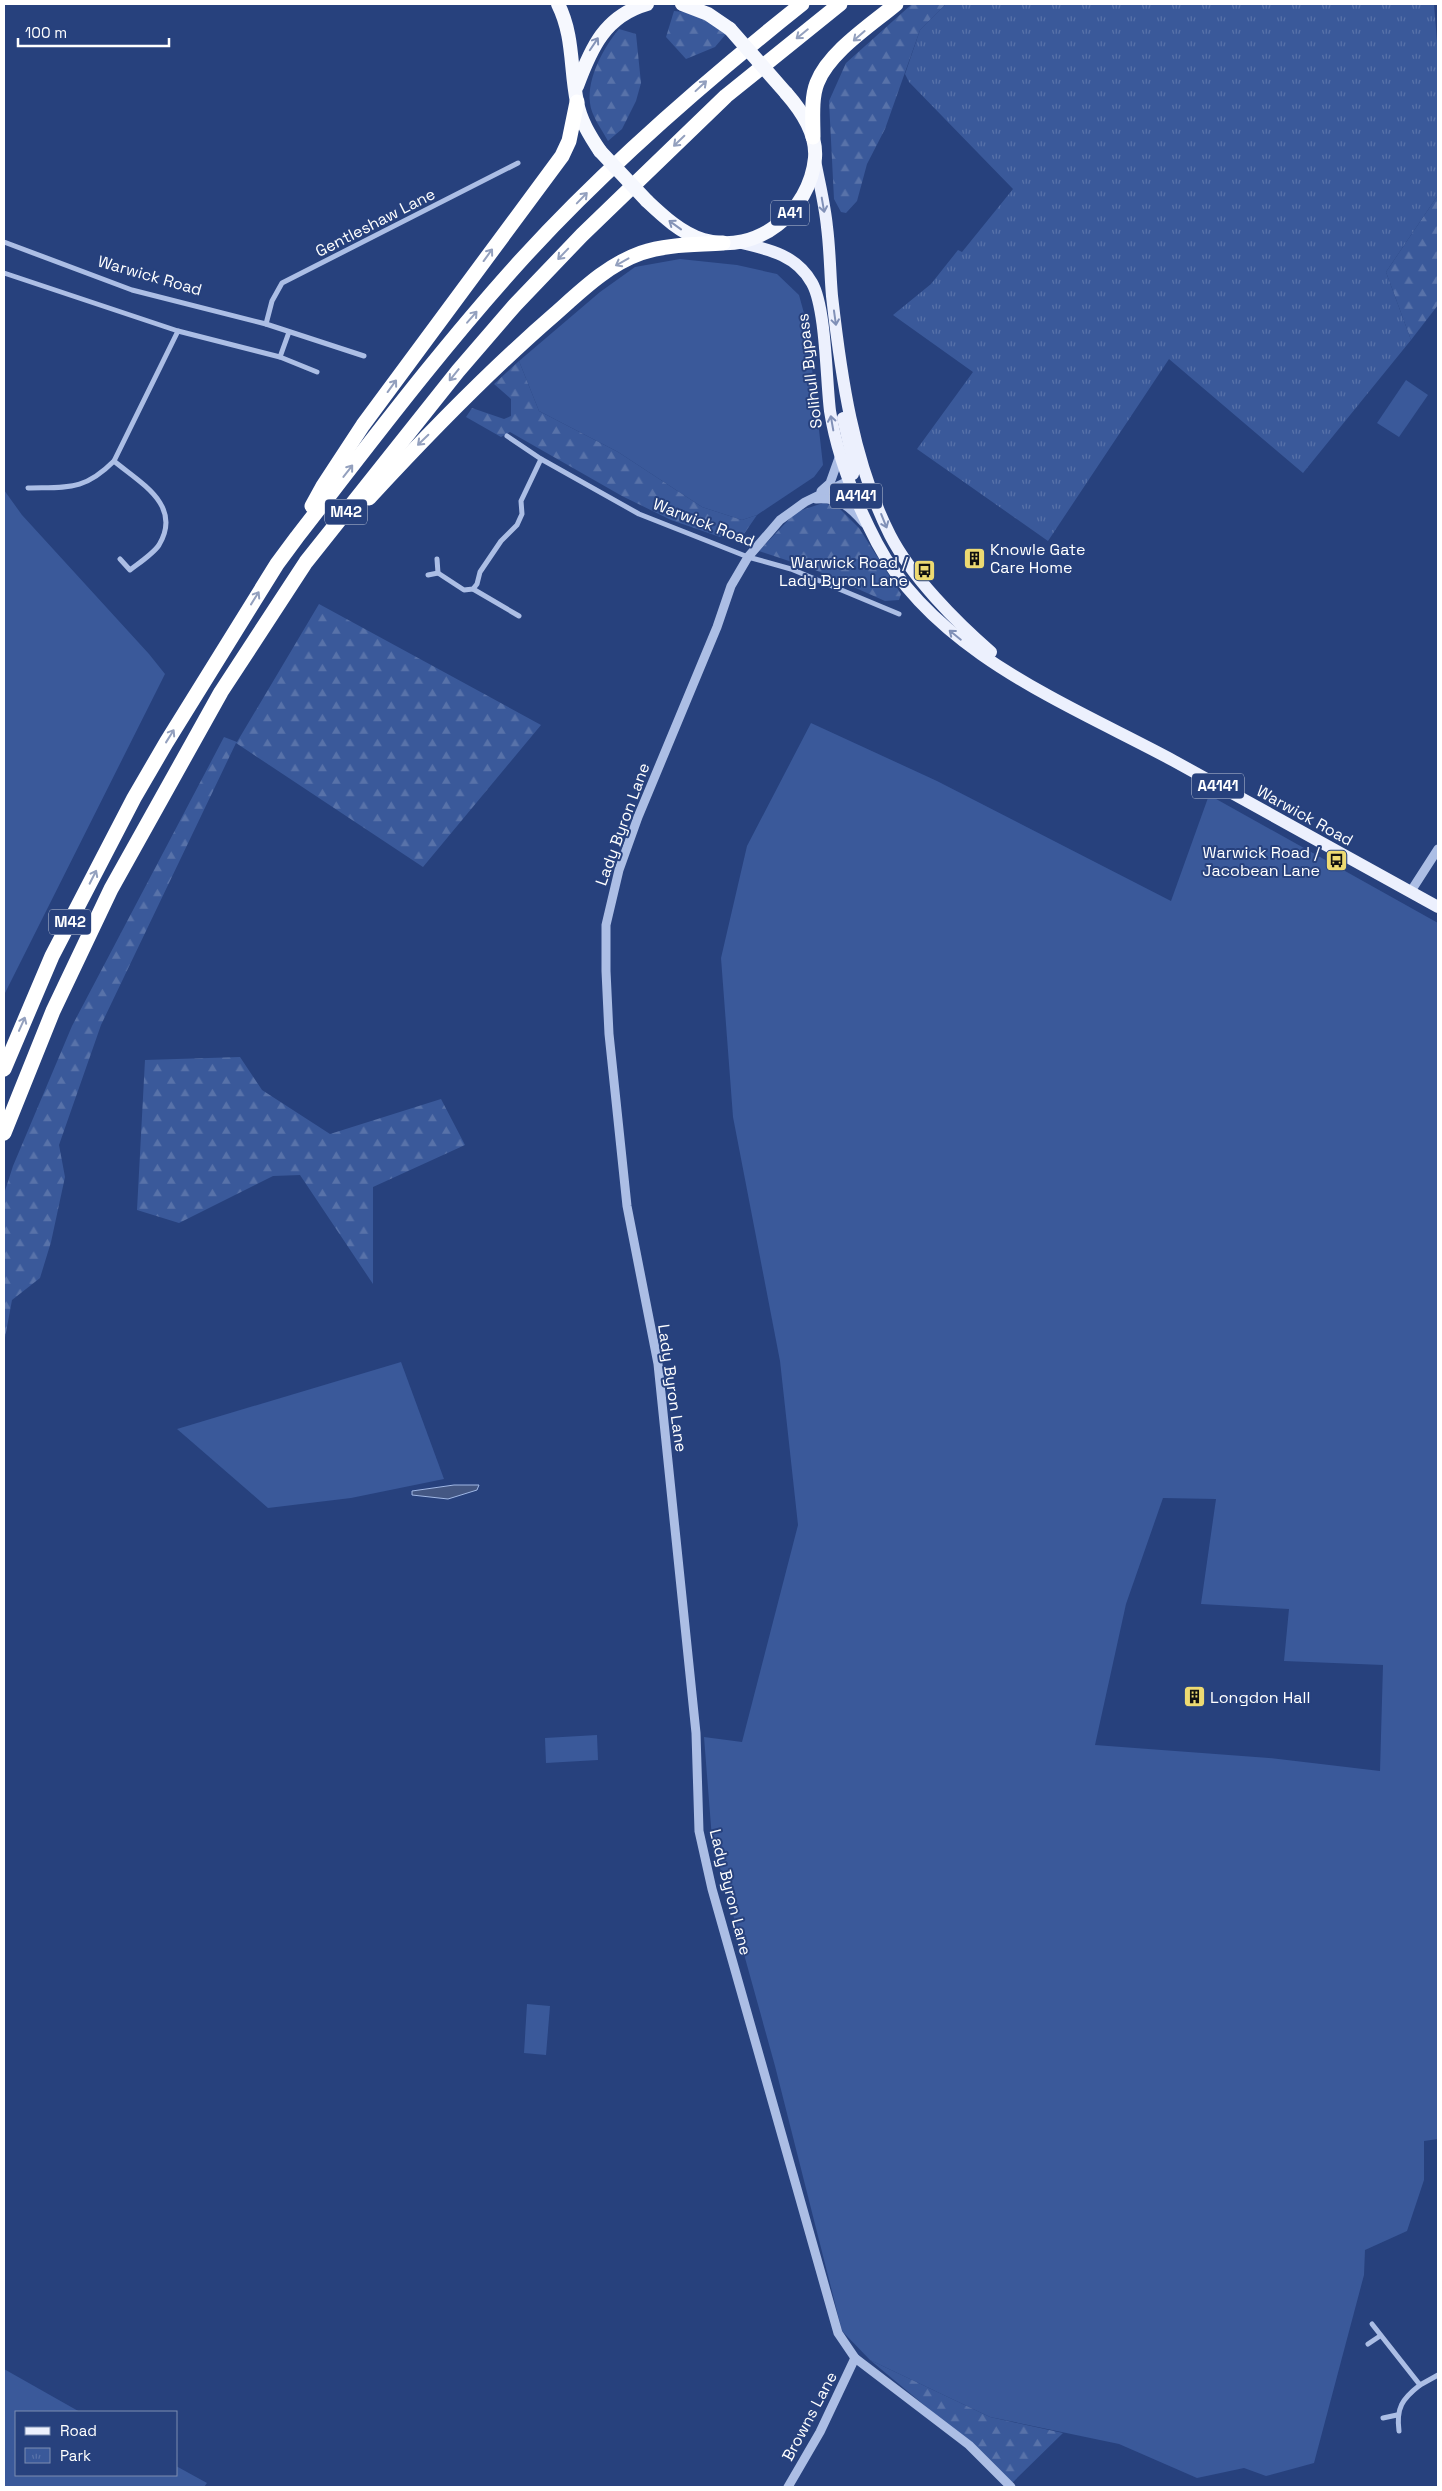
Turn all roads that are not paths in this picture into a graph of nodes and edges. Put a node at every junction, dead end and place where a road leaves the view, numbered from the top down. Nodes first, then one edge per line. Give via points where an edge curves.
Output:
1 (558, 4) edge
2 (647, 4) edge
3 (682, 4) edge
4 (802, 4) edge
5 (840, 4) edge
6 (896, 4) edge
7 (576, 96) junction
8 (812, 136) junction
9 (815, 158) junction
10 (518, 163) dead end
11 (4, 242) edge
12 (730, 243) junction
13 (4, 272) edge
14 (266, 324) junction
15 (178, 331) junction
16 (289, 332) junction
17 (364, 356) dead end
18 (280, 357) junction
19 (842, 364) junction
20 (317, 372) dead end
21 (507, 436) dead end
22 (841, 453) junction
23 (541, 459) junction
24 (114, 461) junction
25 (850, 480) junction
26 (28, 488) dead end
27 (811, 499) junction
28 (870, 530) junction
29 (297, 537) junction
30 (748, 557) junction
31 (437, 558) dead end
32 (120, 559) dead end
33 (438, 574) junction
34 (428, 575) dead end
35 (473, 589) junction
36 (899, 614) dead end
37 (519, 616) dead end
38 (244, 654) junction
39 (1024, 681) junction
40 (1438, 848) edge
41 (1411, 892) junction
42 (1438, 907) edge
43 (4, 1069) edge
44 (4, 1133) edge
45 (1372, 2324) dead end
46 (1380, 2336) junction
47 (1368, 2344) dead end
48 (855, 2358) junction
49 (1438, 2376) edge
50 (1420, 2385) junction
51 (1397, 2415) junction
52 (1383, 2418) dead end
53 (1399, 2431) dead end
54 (788, 2487) edge
55 (1011, 2487) edge

1 - 7 highway via 568,29
7 -> 2 highway via 589,52 601,35 630,10
3 - 8 highway, A41, bridge via 708,14 730,29 786,93 802,114
29 -> 4 highway, M42 via 440,354 524,258 596,184 713,75
5 -> 38 highway, M42 via 726,96 582,235 515,305 458,371 306,562
6 -> 8 highway via 827,66 815,89
12 -> 7 highway, bridge via 692,236 647,201 600,151 586,130
29 -> 7 highway via 323,486 363,425 562,156 569,141
8 - 9 highway, A41
9 - 12 highway, A41 via 801,198 782,222 765,234
9 -> 19 main road, Solihull Bypass / A4141 via 827,226 832,296
10 - 14 street, Gentleshaw Lane via 282,284 272,301
11 - 14 street, Warwick Road via 132,290
22 -> 12 main road, Solihull Bypass / A4141 via 830,412 820,306 812,283 787,256 773,250
12 -> 38 highway via 668,247 641,253 601,275 580,292 416,446 355,512
13 - 15 street
14 - 16 street, Warwick Road
15 - 18 street
15 - 24 street
16 - 17 street, Warwick Road
16 - 18 street
18 - 20 street
19 - 25 main road via 839,390 854,466
19 -> 39 main road, A4141 via 865,474 890,536 962,626
21 - 23 street, Warwick Road
22 - 25 main road, Solihull Bypass / A4141
22 - 27 street via 830,482
23 - 30 street, Warwick Road via 639,514
23 - 35 street via 521,501 522,514 517,525 501,541 480,572 478,584
24 - 26 street via 86,483
24 - 32 street via 156,496 165,510 166,529 158,546 130,570
25 - 27 street, Lady Byron Lane
25 - 28 main road, Solihull Bypass / A4141
27 - 28 street via 837,499 849,506
27 - 30 street, Lady Byron Lane via 780,520
39 -> 28 main road, Solihull Bypass / A4141 via 956,636 930,613 892,566
43 -> 29 highway, M42 via 52,956 138,792 271,573
30 - 36 street, Warwick Road via 791,569
30 - 48 street, Lady Byron Lane via 731,586 619,870 606,925 606,971 627,1206 658,1364 696,1733 699,1831 712,1889 838,2333
31 - 33 street
33 - 34 street
33 - 35 street via 464,590
35 - 37 street
38 - 44 highway, M42 via 111,889 53,1011
39 - 41 main road, Warwick Road / A4141
40 - 41 street
41 - 42 main road, Warwick Road / A4141
45 - 46 street
46 - 47 street
46 - 50 street
48 - 54 street, Browns Lane via 824,2424
48 - 55 street, Lady Byron Lane via 969,2445
49 - 50 street
50 - 51 street via 1407,2395
51 - 52 street
51 - 53 street

